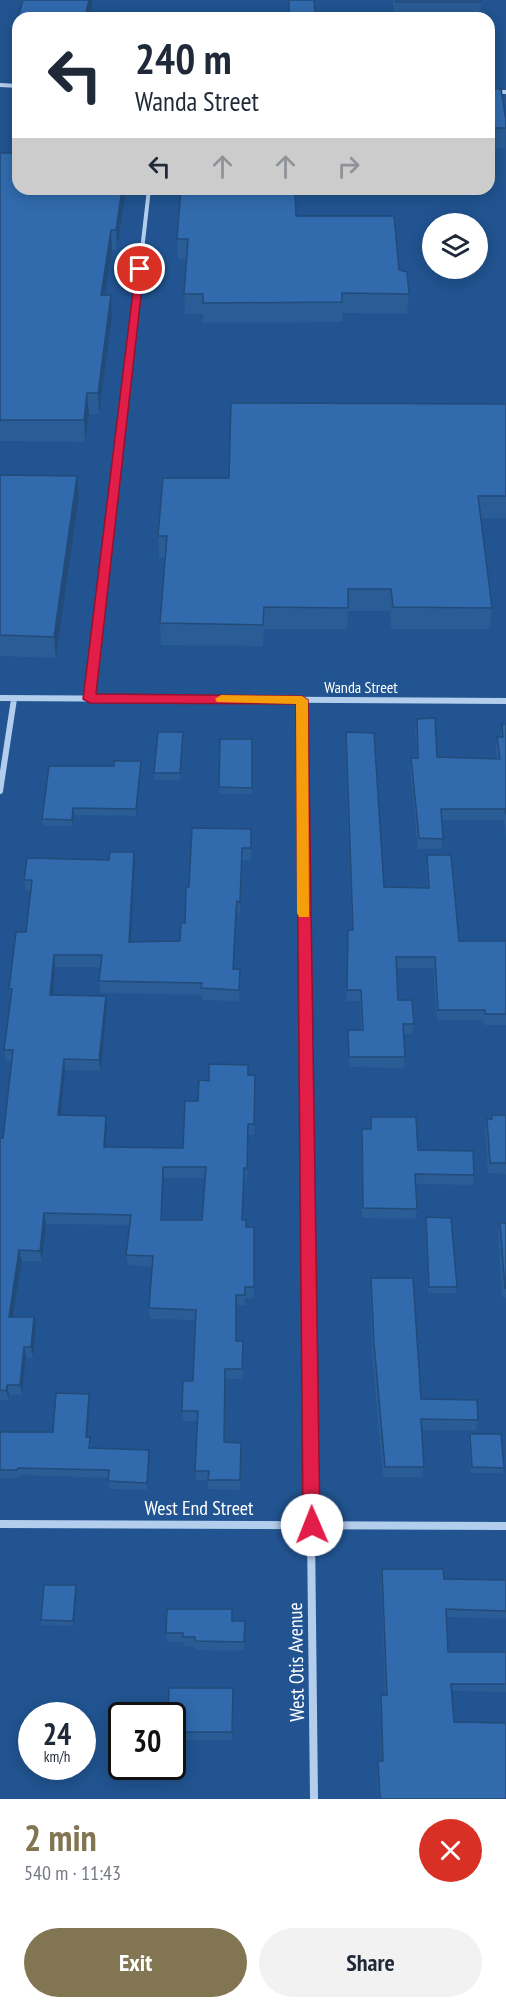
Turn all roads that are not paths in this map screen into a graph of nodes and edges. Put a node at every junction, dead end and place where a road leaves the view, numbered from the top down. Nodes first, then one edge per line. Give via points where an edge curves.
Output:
1 (148, 195) edge
2 (0, 698) edge
3 (14, 699) junction
4 (90, 699) junction
5 (302, 700) junction
6 (506, 701) edge
7 (0, 792) edge
8 (0, 1524) edge
9 (312, 1525) junction
10 (506, 1526) edge
11 (314, 1799) edge

1 - 4 street
2 - 3 street, Wanda Street
3 - 4 street, Wanda Street
3 - 7 street
4 - 5 street, Wanda Street
5 - 6 street, Wanda Street
5 - 9 street, West Otis Avenue
8 - 9 street, West End Street
9 - 10 street, West End Street
9 - 11 street, West Otis Avenue

